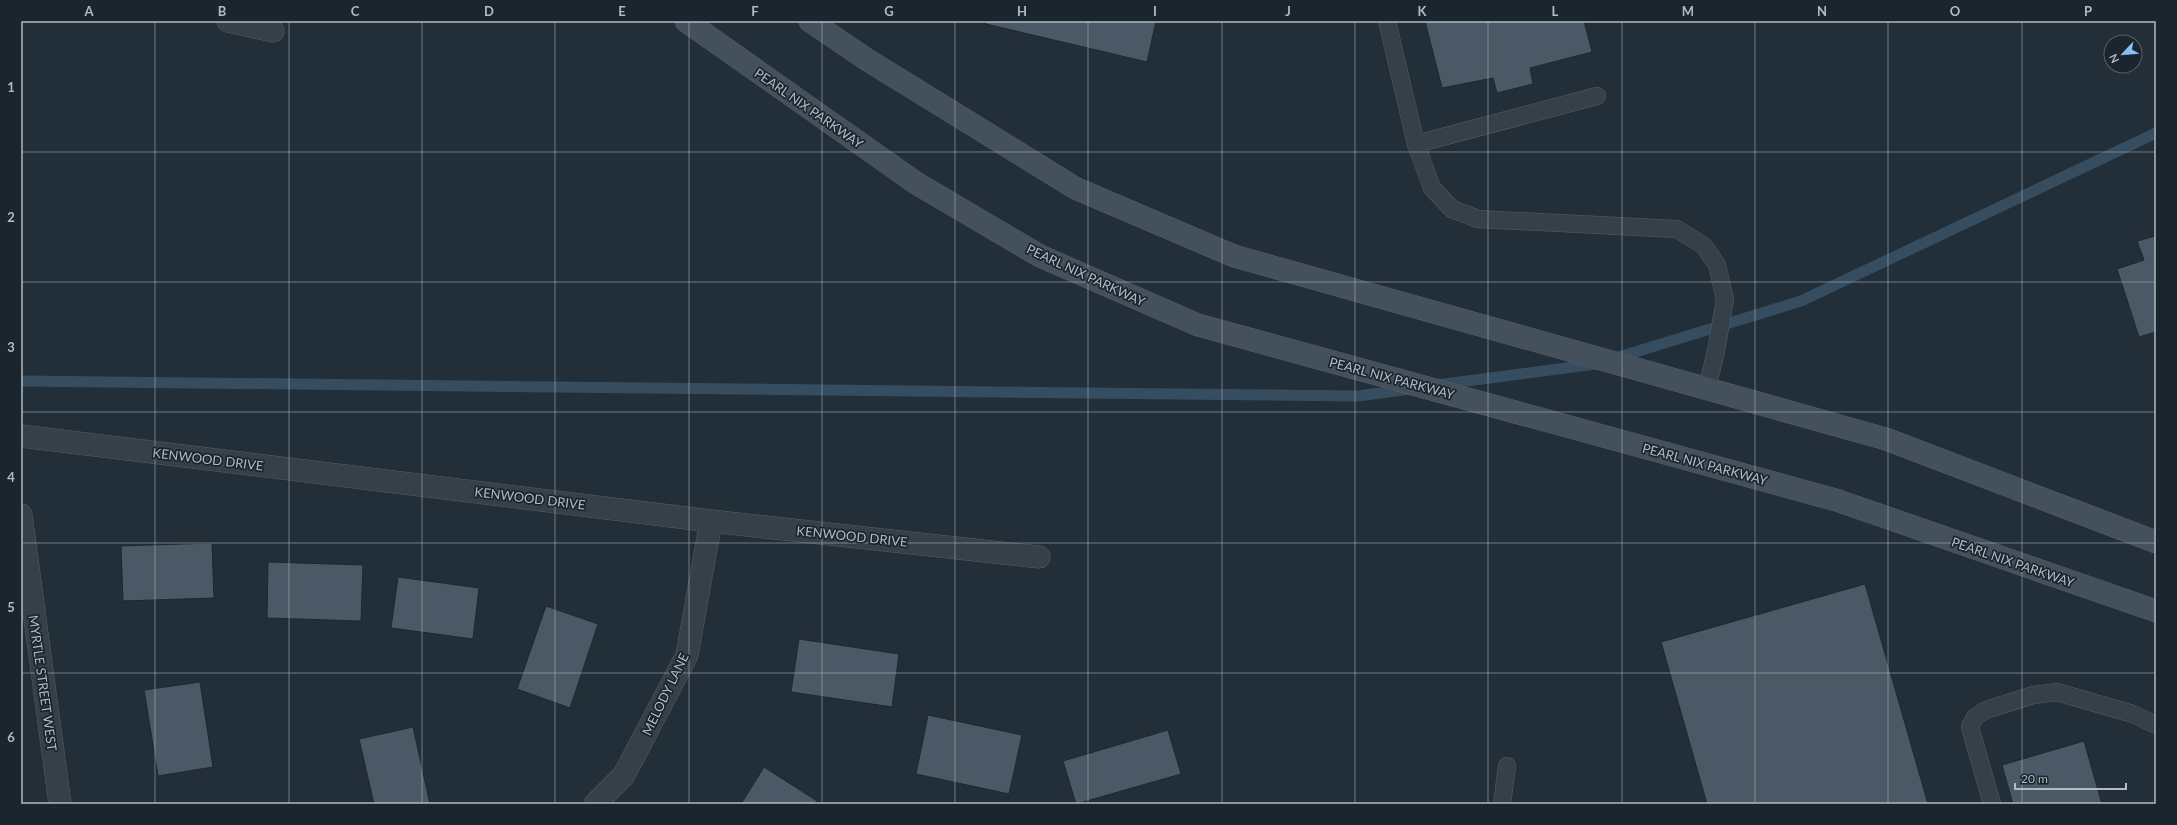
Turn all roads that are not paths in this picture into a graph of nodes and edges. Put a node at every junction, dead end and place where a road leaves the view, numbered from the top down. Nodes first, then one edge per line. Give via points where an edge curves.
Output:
1 (228, 21) edge
2 (686, 21) edge
3 (810, 21) edge
4 (1387, 21) edge
5 (273, 31) dead end
6 (1597, 96) dead end
7 (1416, 144) junction
8 (1707, 388) junction
9 (21, 436) edge
10 (21, 515) edge
11 (711, 521) junction
12 (2156, 542) edge
13 (1039, 557) dead end
14 (2156, 611) edge
15 (2156, 724) edge
16 (1507, 766) dead end
17 (60, 804) edge
18 (594, 804) edge
19 (1502, 804) edge
20 (1992, 804) edge

1 - 5 street
2 - 14 main road, PEARL NIX PARKWAY via 916,182 1040,256 1198,326 1836,500
3 - 8 main road via 866,59 1075,188 1234,256
4 - 7 lane
6 - 7 lane
7 - 8 lane via 1432,188 1452,209 1478,219 1677,229 1704,246 1717,264 1725,299
8 - 12 main road via 1886,439
9 - 11 street, KENWOOD DRIVE
10 - 17 street, MYRTLE STREET WEST
11 - 13 street, KENWOOD DRIVE
11 - 18 street, MELODY LANE via 687,655 624,775
15 - 20 lane via 2133,714 2057,692 2033,695 1986,710 1975,717 1970,727
16 - 19 lane

